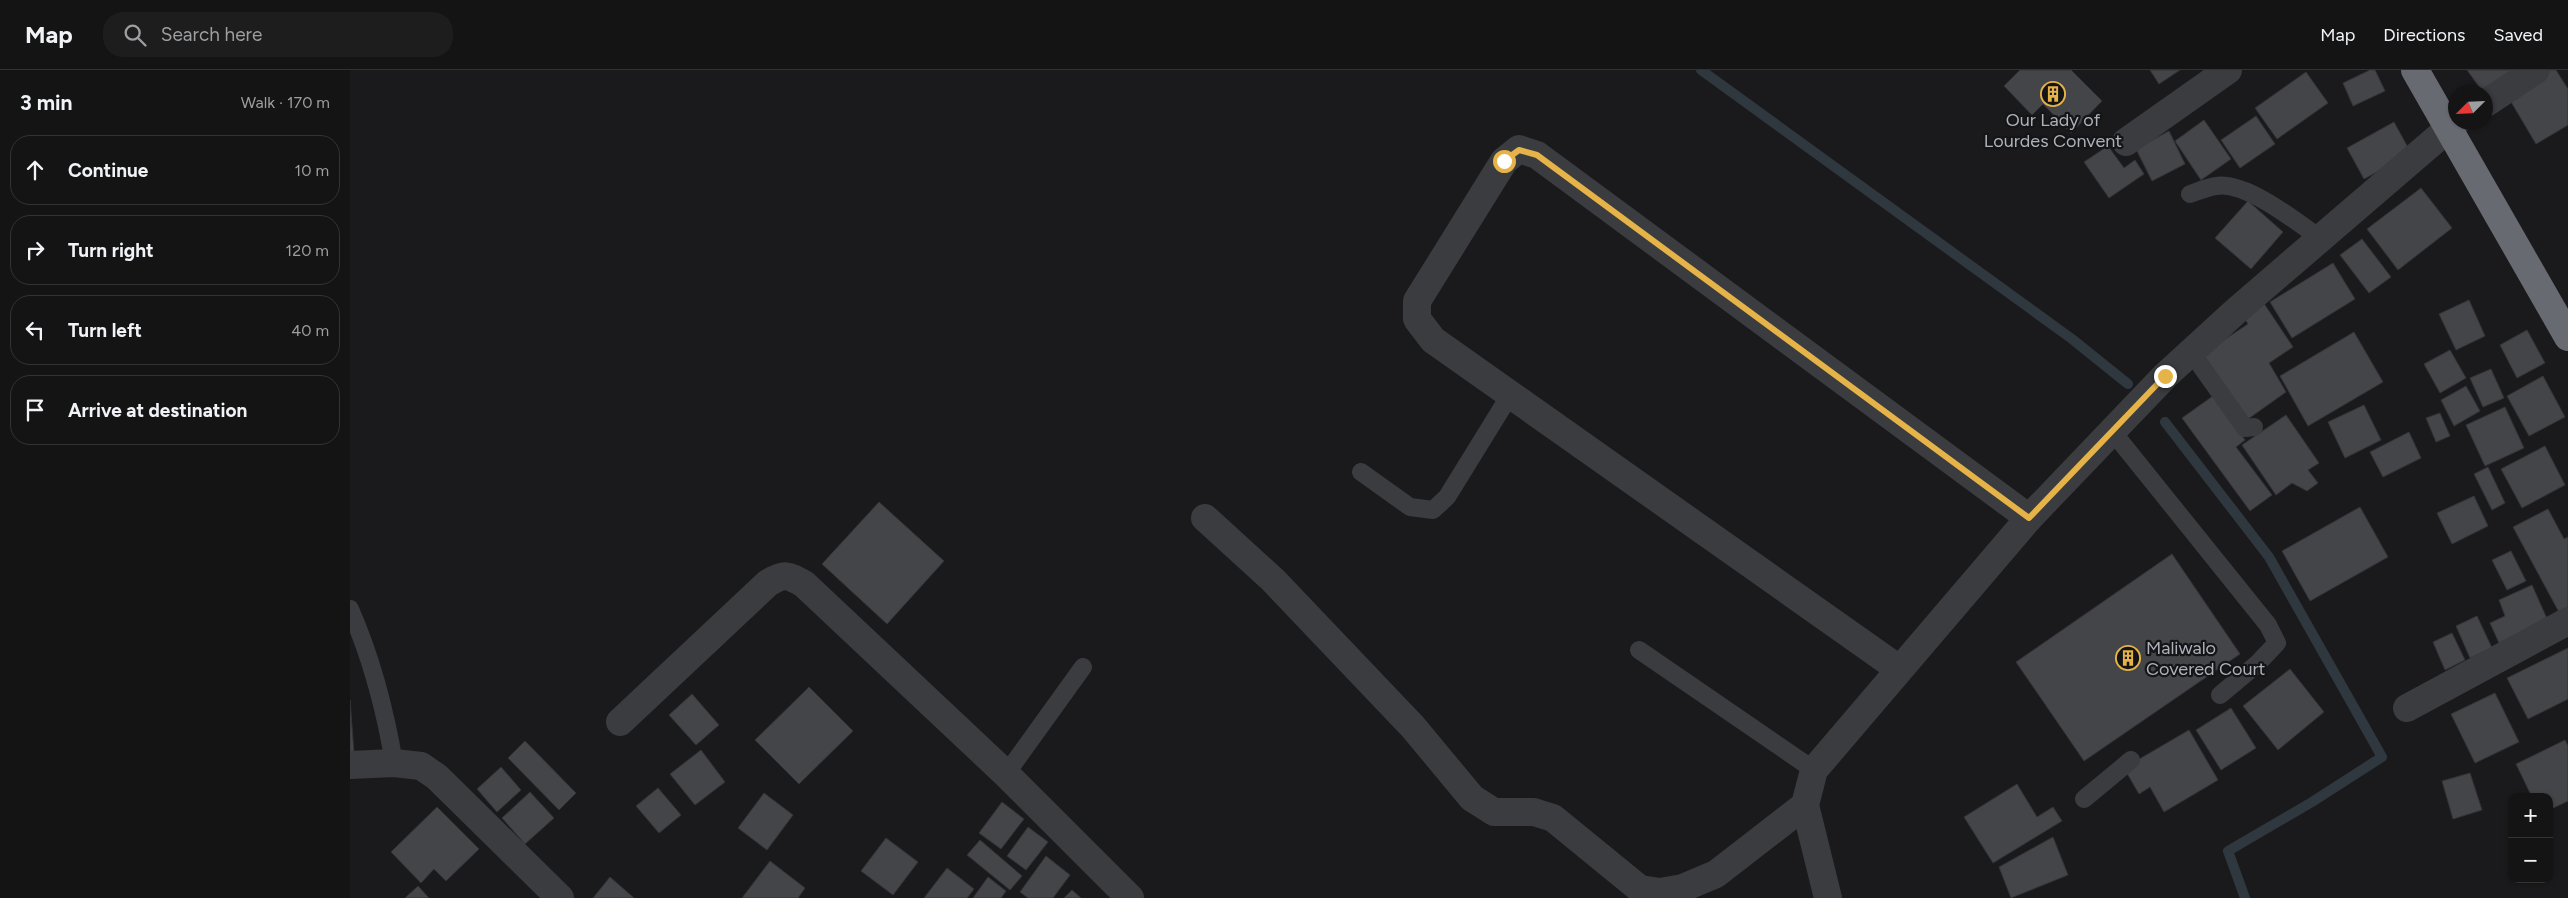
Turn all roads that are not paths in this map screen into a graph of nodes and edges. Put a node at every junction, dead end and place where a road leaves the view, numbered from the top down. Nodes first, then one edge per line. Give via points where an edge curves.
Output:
1 (2228, 70) edge
2 (2415, 70) edge
3 (2536, 70) edge
4 (2493, 98) edge
5 (2448, 118) edge
6 (2448, 129) edge
7 (2456, 130) edge
8 (2126, 142) dead end
9 (2190, 194) dead end
10 (2321, 239) junction
11 (2568, 337) edge
12 (2191, 352) junction
13 (1510, 395) junction
14 (2254, 428) dead end
15 (2112, 431) junction
16 (1361, 472) dead end
17 (1206, 518) dead end
18 (2029, 518) junction
19 (350, 609) edge
20 (2568, 621) edge
21 (1639, 650) dead end
22 (1083, 667) dead end
23 (1898, 669) junction
24 (2220, 695) dead end
25 (2407, 708) dead end
26 (620, 722) dead end
27 (2131, 760) dead end
28 (394, 763) junction
29 (350, 766) edge
30 (1814, 770) junction
31 (1006, 774) junction
32 (2084, 799) dead end
33 (1805, 805) junction
34 (560, 898) edge
35 (1130, 898) edge
36 (1828, 898) edge

1 - 8 street
2 - 5 highway
3 - 4 street
6 - 10 street
7 - 11 highway
9 - 10 lane via 2218,185 2241,190 2272,204
10 - 12 street
12 - 14 lane via 2245,428
12 - 15 street
13 - 16 lane via 1447,497 1433,510 1410,507
13 - 18 street via 1433,340 1417,319 1417,301 1504,161 1519,150 1537,155
13 - 23 street
15 - 18 street
15 - 24 lane via 2268,625 2276,643 2258,664
17 - 33 street via 1273,580 1413,727 1472,798 1494,812 1534,812 1553,818 1640,889 1660,892 1684,888 1716,874
18 - 23 street
19 - 28 lane via 368,650 386,714
20 - 25 street
21 - 30 lane
22 - 31 lane
23 - 30 street
26 - 31 street via 768,584 789,575 804,584
27 - 32 lane
28 - 29 street
28 - 34 street via 421,766 437,777
30 - 33 street
31 - 35 street
33 - 36 street

